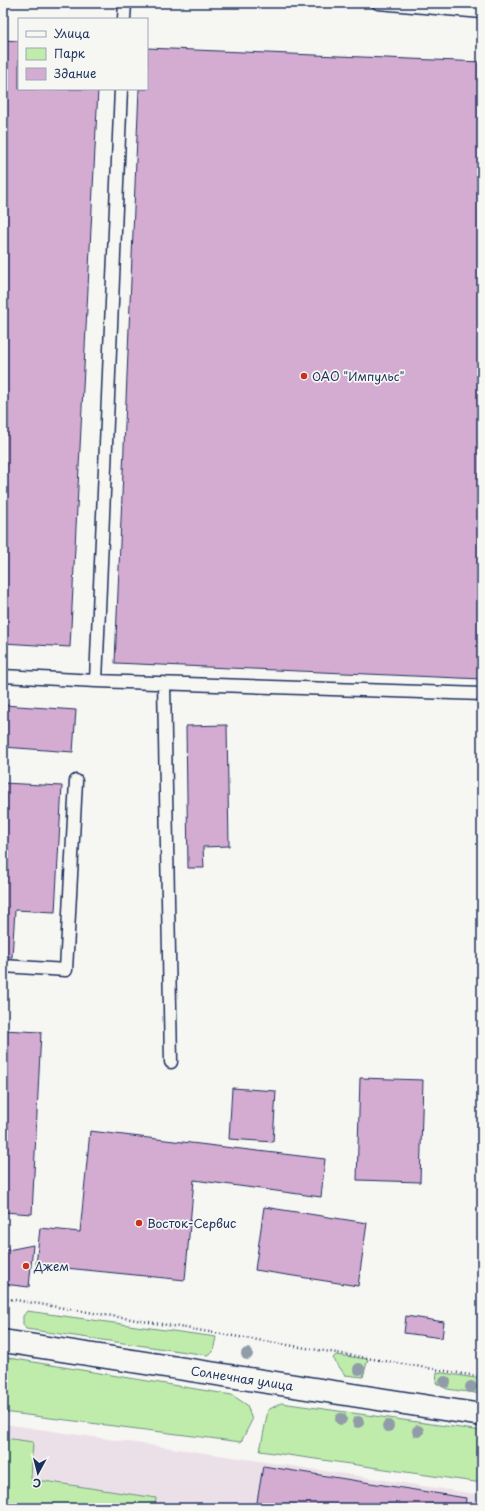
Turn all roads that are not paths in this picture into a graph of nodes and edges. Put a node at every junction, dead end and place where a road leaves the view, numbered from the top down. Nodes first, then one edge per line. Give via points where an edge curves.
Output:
1 (125, 3) edge
2 (378, 3) edge
3 (482, 12) edge
4 (124, 18) edge
5 (121, 90) edge
6 (3, 676) edge
7 (96, 681) junction
8 (164, 683) junction
9 (482, 694) edge
10 (76, 781) dead end
11 (3, 966) edge
12 (171, 1062) dead end
13 (3, 1341) edge
14 (482, 1415) edge

1 - 4 lane
2 - 3 lane
5 - 7 lane
6 - 7 lane
7 - 8 lane
8 - 9 lane
8 - 12 lane
10 - 11 lane via 66,970
13 - 14 main road, Солнечная улица

